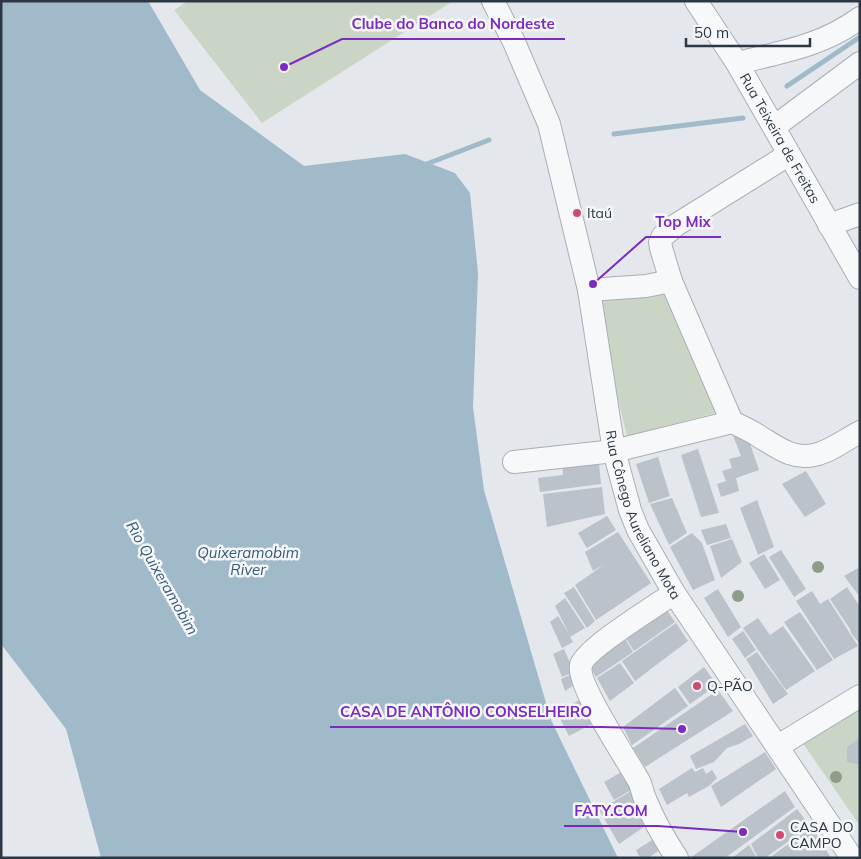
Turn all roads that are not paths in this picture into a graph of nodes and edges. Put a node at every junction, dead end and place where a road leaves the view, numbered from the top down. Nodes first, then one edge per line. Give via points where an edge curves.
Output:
1 (493, 1) edge
2 (696, 1) edge
3 (860, 18) edge
4 (737, 63) junction
5 (860, 63) edge
6 (774, 127) junction
7 (788, 155) junction
8 (860, 214) edge
9 (829, 226) junction
10 (860, 278) edge
11 (671, 281) junction
12 (589, 290) junction
13 (732, 422) junction
14 (860, 432) edge
15 (614, 451) junction
16 (514, 462) dead end
17 (674, 593) junction
18 (860, 696) edge
19 (778, 746) junction
20 (677, 858) edge
21 (852, 858) edge

1 - 12 street, Rua Cônego Aureliano Mota via 549,124
2 - 4 street, Rua Teixeira de Freitas
3 - 4 street via 811,45
4 - 6 street, Rua Teixeira de Freitas
5 - 6 street
6 - 7 street, Rua Teixeira de Freitas
7 - 9 street, Rua Teixeira de Freitas
7 - 11 street via 663,236 661,248
8 - 9 street
9 - 10 street, Rua Teixeira de Freitas
11 - 12 street
11 - 13 street
12 - 15 street, Rua Cônego Aureliano Mota
13 - 14 street via 790,454 805,456 821,453
13 - 15 street
15 - 16 street
15 - 17 street, Rua Cônego Aureliano Mota via 638,530
17 - 19 street, Rua Cônego Aureliano Mota
17 - 20 street via 601,644 581,666 582,676 600,715 640,784 655,821
18 - 19 street
19 - 21 street, Rua Cônego Aureliano Mota

